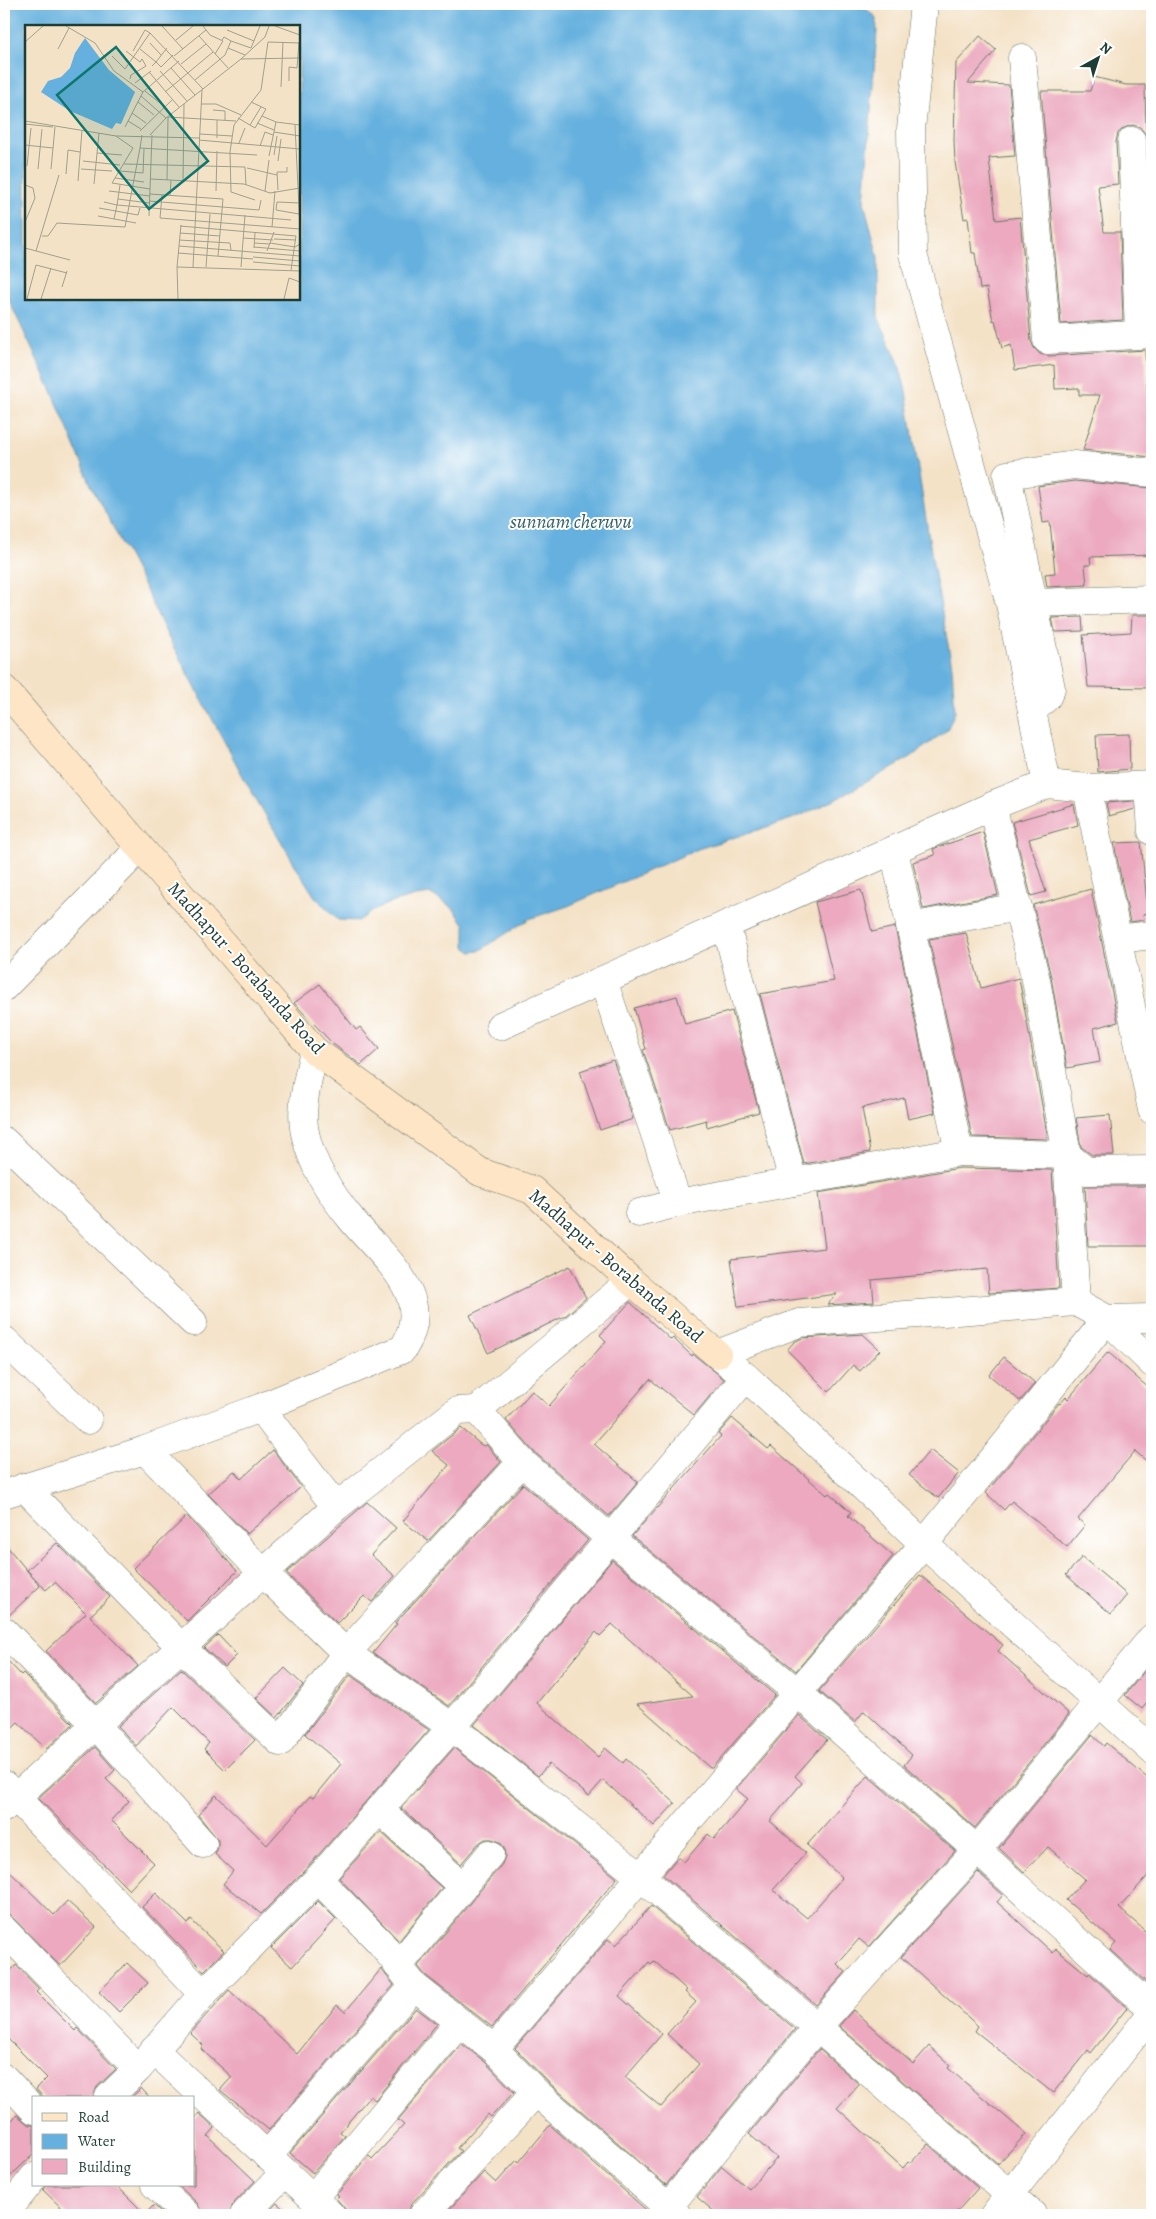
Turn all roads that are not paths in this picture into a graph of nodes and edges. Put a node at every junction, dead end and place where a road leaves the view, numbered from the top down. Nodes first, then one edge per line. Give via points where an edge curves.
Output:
1 (924, 4) edge
2 (1022, 58) dead end
3 (1132, 141) dead end
4 (1146, 334) edge
5 (1152, 473) edge
6 (1152, 599) edge
7 (1034, 603) junction
8 (4, 689) edge
9 (1032, 710) junction
10 (1047, 784) junction
11 (1151, 785) edge
12 (1086, 788) junction
13 (992, 806) junction
14 (1152, 831) edge
15 (140, 848) junction
16 (894, 850) junction
17 (1018, 907) junction
18 (726, 925) junction
19 (910, 927) junction
20 (1152, 934) edge
21 (1118, 939) junction
22 (603, 980) junction
23 (4, 987) edge
24 (500, 1026) dead end
25 (318, 1052) junction
26 (1152, 1110) edge
27 (4, 1141) edge
28 (959, 1152) junction
29 (1067, 1155) junction
30 (1152, 1170) edge
31 (793, 1182) junction
32 (678, 1203) junction
33 (639, 1213) dead end
34 (631, 1281) junction
35 (1076, 1302) junction
36 (1152, 1318) edge
37 (1107, 1319) junction
38 (193, 1322) dead end
39 (4, 1340) edge
40 (717, 1354) junction
41 (1152, 1363) edge
42 (746, 1377) junction
43 (260, 1408) junction
44 (477, 1410) junction
45 (88, 1420) dead end
46 (146, 1450) junction
47 (522, 1462) junction
48 (14, 1490) edge
49 (336, 1507) junction
50 (611, 1539) junction
51 (924, 1544) junction
52 (264, 1574) junction
53 (4, 1631) edge
54 (1152, 1638) edge
55 (182, 1648) junction
56 (346, 1653) junction
57 (798, 1693) junction
58 (1098, 1702) junction
59 (94, 1724) junction
60 (452, 1728) junction
61 (1152, 1750) edge
62 (8, 1797) edge
63 (380, 1809) junction
64 (203, 1844) dead end
65 (977, 1850) junction
66 (490, 1854) dead end
67 (641, 1877) junction
68 (318, 1879) junction
69 (463, 1888) junction
70 (4, 1930) edge
71 (406, 1976) junction
72 (203, 1994) junction
73 (1152, 2011) edge
74 (459, 2023) junction
75 (818, 2027) junction
76 (494, 2049) junction
77 (146, 2059) junction
78 (4, 2078) edge
79 (536, 2092) junction
80 (110, 2096) edge
81 (192, 2096) edge
82 (195, 2099) edge
83 (32, 2108) edge
84 (276, 2164) junction
85 (32, 2180) edge
86 (156, 2186) edge
87 (1003, 2205) edge
88 (322, 2207) edge
89 (673, 2211) edge
90 (12, 2212) edge
91 (188, 2215) edge
92 (244, 2215) edge
93 (423, 2215) edge
94 (1033, 2215) edge

1 - 9 street via 911,128 913,254 1010,604
2 - 4 street via 1046,340
3 - 4 street
5 - 7 street via 1074,465 1006,475
6 - 7 street
7 - 9 street via 1051,688 1047,697
8 - 15 street, Madhapur - Borabanda Road
9 - 10 street
10 - 12 street
10 - 13 street
11 - 12 street
11 - 14 street
12 - 21 street
13 - 16 street
13 - 17 street
15 - 23 street
15 - 25 street, Madhapur - Borabanda Road
16 - 18 street
16 - 19 street
17 - 19 street
17 - 29 street via 1036,980
18 - 22 street
18 - 31 street
19 - 28 street
20 - 21 street
21 - 26 street
22 - 24 street
22 - 32 street
25 - 34 street, Madhapur - Borabanda Road via 480,1172 532,1190
25 - 43 street via 303,1120 306,1138 337,1200 404,1281 412,1298 414,1320 404,1349
27 - 38 street
28 - 29 street
28 - 31 street
29 - 30 street via 1086,1171
29 - 35 street
31 - 32 street
32 - 33 street
34 - 40 street, Madhapur - Borabanda Road
34 - 44 street
35 - 37 street
35 - 40 street, Madhapur - Borabanda Road via 799,1323
36 - 37 street
37 - 41 street
37 - 51 street
39 - 45 street
40 - 42 street
42 - 50 street
42 - 51 street
43 - 46 street
43 - 49 street
44 - 47 street
44 - 49 street via 457,1411
46 - 48 street
46 - 52 street
47 - 50 street
47 - 56 street
48 - 55 street
49 - 52 street
50 - 57 street
50 - 60 street
51 - 57 street
51 - 58 street
52 - 55 street
52 - 56 street
53 - 59 street
54 - 58 street
55 - 56 street via 280,1742
55 - 59 street
56 - 60 street
57 - 65 street
57 - 67 street
58 - 61 street
58 - 65 street
59 - 62 street
59 - 64 street
60 - 63 street
60 - 67 street
62 - 72 street
63 - 68 street
63 - 69 street
65 - 73 street
65 - 75 street
66 - 69 street
67 - 75 street
67 - 76 street
68 - 71 street via 380,1942
68 - 72 street
69 - 71 street
70 - 77 street
71 - 74 street
71 - 84 street
72 - 77 street
73 - 87 street
74 - 76 street
74 - 88 street
75 - 87 street
75 - 89 street
76 - 79 street
77 - 80 street
77 - 81 street
78 - 83 street
79 - 89 street
79 - 93 street
82 - 84 street
84 - 88 street
84 - 92 street
85 - 90 street
86 - 91 street
87 - 94 street

